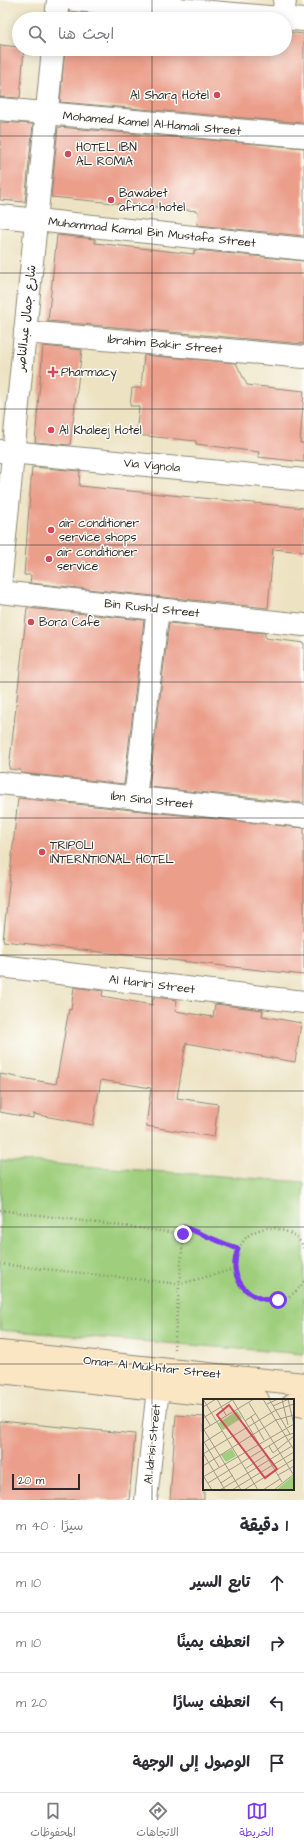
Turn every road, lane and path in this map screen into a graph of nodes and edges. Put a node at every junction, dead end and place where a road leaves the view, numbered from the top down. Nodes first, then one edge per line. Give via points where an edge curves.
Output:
1 (58, 0) edge
2 (74, 0) edge
3 (57, 12) edge
4 (274, 12) edge
5 (52, 56) edge
6 (0, 109) edge
7 (46, 114) junction
8 (304, 136) edge
9 (0, 216) edge
10 (36, 220) junction
11 (304, 249) edge
12 (25, 332) junction
13 (304, 357) edge
14 (7, 452) edge
15 (304, 480) edge
16 (0, 587) edge
17 (0, 592) edge
18 (158, 609) junction
19 (304, 625) edge
20 (0, 783) edge
21 (135, 798) junction
22 (304, 816) edge
23 (0, 966) edge
24 (304, 1002) edge
25 (0, 1210) edge
26 (183, 1234) junction
27 (304, 1248) edge
28 (238, 1249) junction
29 (0, 1264) edge
30 (235, 1269) junction
31 (304, 1281) edge
32 (180, 1284) junction
33 (0, 1352) edge
34 (173, 1369) junction
35 (0, 1372) edge
36 (304, 1384) edge
37 (158, 1388) junction
38 (250, 1399) edge
39 (294, 1404) edge
40 (304, 1406) edge
41 (146, 1500) edge

1 - 3 street
2 - 4 street
5 - 7 street, شارع جمال عبدالناصر
6 - 7 street, Mohamed Kamel Al-Hamali Street
7 - 8 street, Mohamed Kamel Al-Hamali Street
7 - 10 street, شارع جمال عبدالناصر
9 - 10 street, Muhammad Kamal Bin Mustafa Street
10 - 11 street, Muhammad Kamal Bin Mustafa Street
10 - 12 street, شارع جمال عبدالناصر
12 - 13 street, Ibrahim Bakir Street
12 - 14 street, شارع جمال عبدالناصر
14 - 15 street, Via Vignola
14 - 16 street, شارع جمال عبدالناصر
17 - 18 street, Bin Rushd Street
18 - 19 street, Bin Rushd Street
18 - 21 street
20 - 21 street, Ibn Sina Street
21 - 22 street, Ibn Sina Street
23 - 24 street, Al Hariri Street
25 - 26 path
26 - 28 path via 184,1227
26 - 32 path
27 - 28 path via 293,1234 269,1228 258,1230 248,1236
28 - 30 path
29 - 32 path
30 - 31 path via 245,1290 266,1301 290,1296
30 - 32 path
32 - 34 path
33 - 34 main road, Omar Al Mukhtar Street
34 - 36 main road, Omar Al Mukhtar Street
35 - 37 main road, Omar Al Mukhtar Street
37 - 38 main road, Omar Al Mukhtar Street
37 - 41 street, Al Idrisi Street
39 - 40 main road

